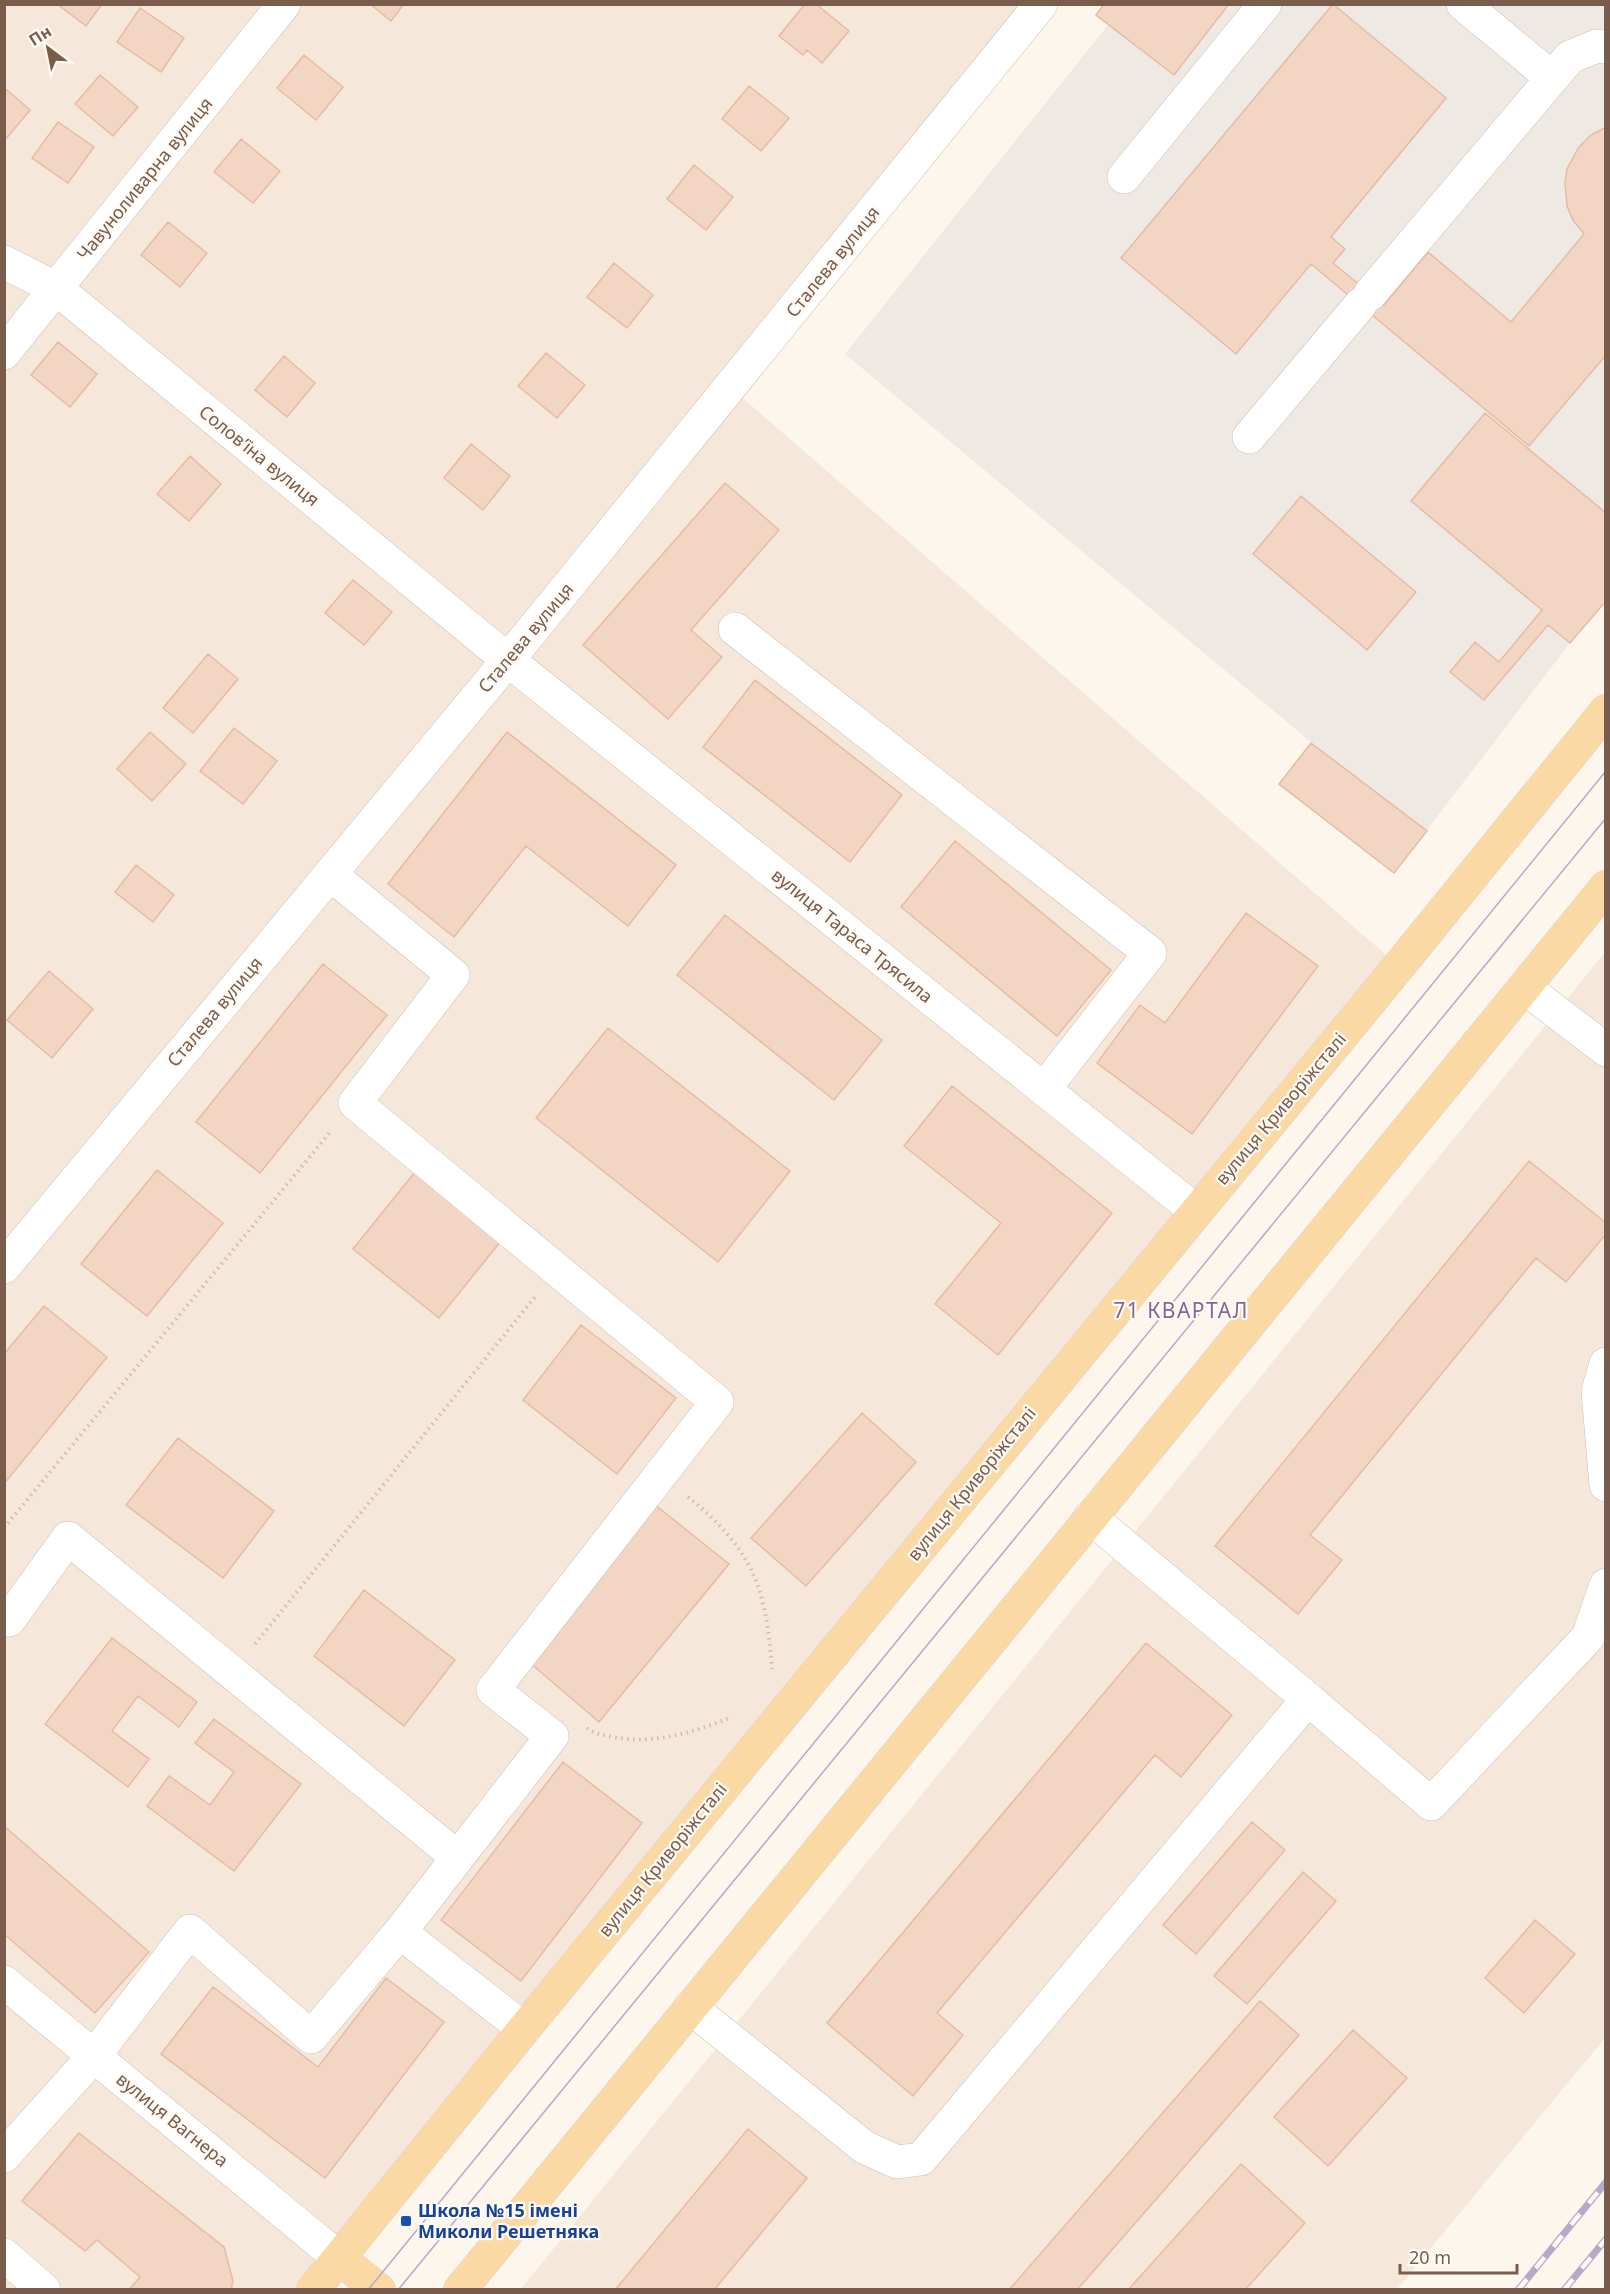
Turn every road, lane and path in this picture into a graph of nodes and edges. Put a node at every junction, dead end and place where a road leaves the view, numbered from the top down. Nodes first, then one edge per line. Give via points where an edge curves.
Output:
1 (284, 4) edge
2 (1041, 4) edge
3 (1265, 4) edge
4 (1463, 4) edge
5 (1605, 46) edge
6 (1552, 78) junction
7 (1124, 177) dead end
8 (4, 262) edge
9 (57, 290) junction
10 (4, 353) edge
11 (1249, 437) dead end
12 (735, 629) dead end
13 (508, 660) junction
14 (1605, 711) edge
15 (330, 874) junction
16 (1605, 887) edge
17 (1524, 987) junction
18 (1605, 1050) edge
19 (1044, 1089) junction
20 (355, 1103) junction
21 (1196, 1211) junction
22 (4, 1268) edge
23 (557, 1269) junction
24 (1605, 1364) edge
25 (661, 1475) junction
26 (1605, 1485) edge
27 (1090, 1517) junction
28 (4, 1528) edge
29 (1605, 1585) edge
30 (4, 1616) edge
31 (232, 1672) junction
32 (773, 1679) dead end
33 (1308, 1699) junction
34 (733, 1716) dead end
35 (552, 1736) junction
36 (457, 1857) junction
37 (400, 1932) junction
38 (4, 1982) edge
39 (690, 2007) junction
40 (524, 2029) junction
41 (94, 2056) junction
42 (4, 2156) edge
43 (4, 2254) edge
44 (339, 2258) junction
45 (44, 2289) edge
46 (314, 2289) edge
47 (379, 2289) edge
48 (460, 2289) edge

1 - 9 street, Чавуноливарна вулиця
2 - 13 street, Сталева вулиця
3 - 7 street
4 - 6 street
5 - 6 street via 1570,57
6 - 11 street
8 - 9 street, Соловʼїна вулиця
9 - 10 street, Чавуноливарна вулиця
9 - 13 street, Соловʼїна вулиця
12 - 19 street via 1150,953
13 - 15 street, Сталева вулиця
13 - 19 street, вулиця Тараса Трясила
14 - 21 main road, вулиця Криворіжсталі
15 - 20 street via 453,975
15 - 22 street, Сталева вулиця
16 - 17 main road
17 - 18 street
17 - 27 main road
19 - 21 street, вулиця Тараса Трясила
20 - 23 street
20 - 28 path
21 - 40 main road, вулиця Криворіжсталі
23 - 25 street via 717,1402
23 - 31 path
24 - 26 street via 1598,1391
25 - 32 path via 714,1518 747,1564 761,1593
25 - 35 street via 493,1690
27 - 33 street
27 - 39 main road
29 - 33 street via 1588,1637 1431,1804
30 - 31 street via 9,1620 68,1539
31 - 36 street
33 - 39 street via 921,2159 897,2162 864,2147
34 - 35 path via 701,1730 657,1740 628,1740 594,1733 567,1718
35 - 36 street
36 - 37 street
37 - 40 street
37 - 41 street via 311,2037 190,1931
38 - 41 street, вулиця Вагнера
39 - 48 main road
40 - 44 main road, вулиця Криворіжсталі
41 - 42 street
41 - 44 street, вулиця Вагнера
43 - 45 street
44 - 46 main road, вулиця Криворіжсталі
44 - 47 main road

